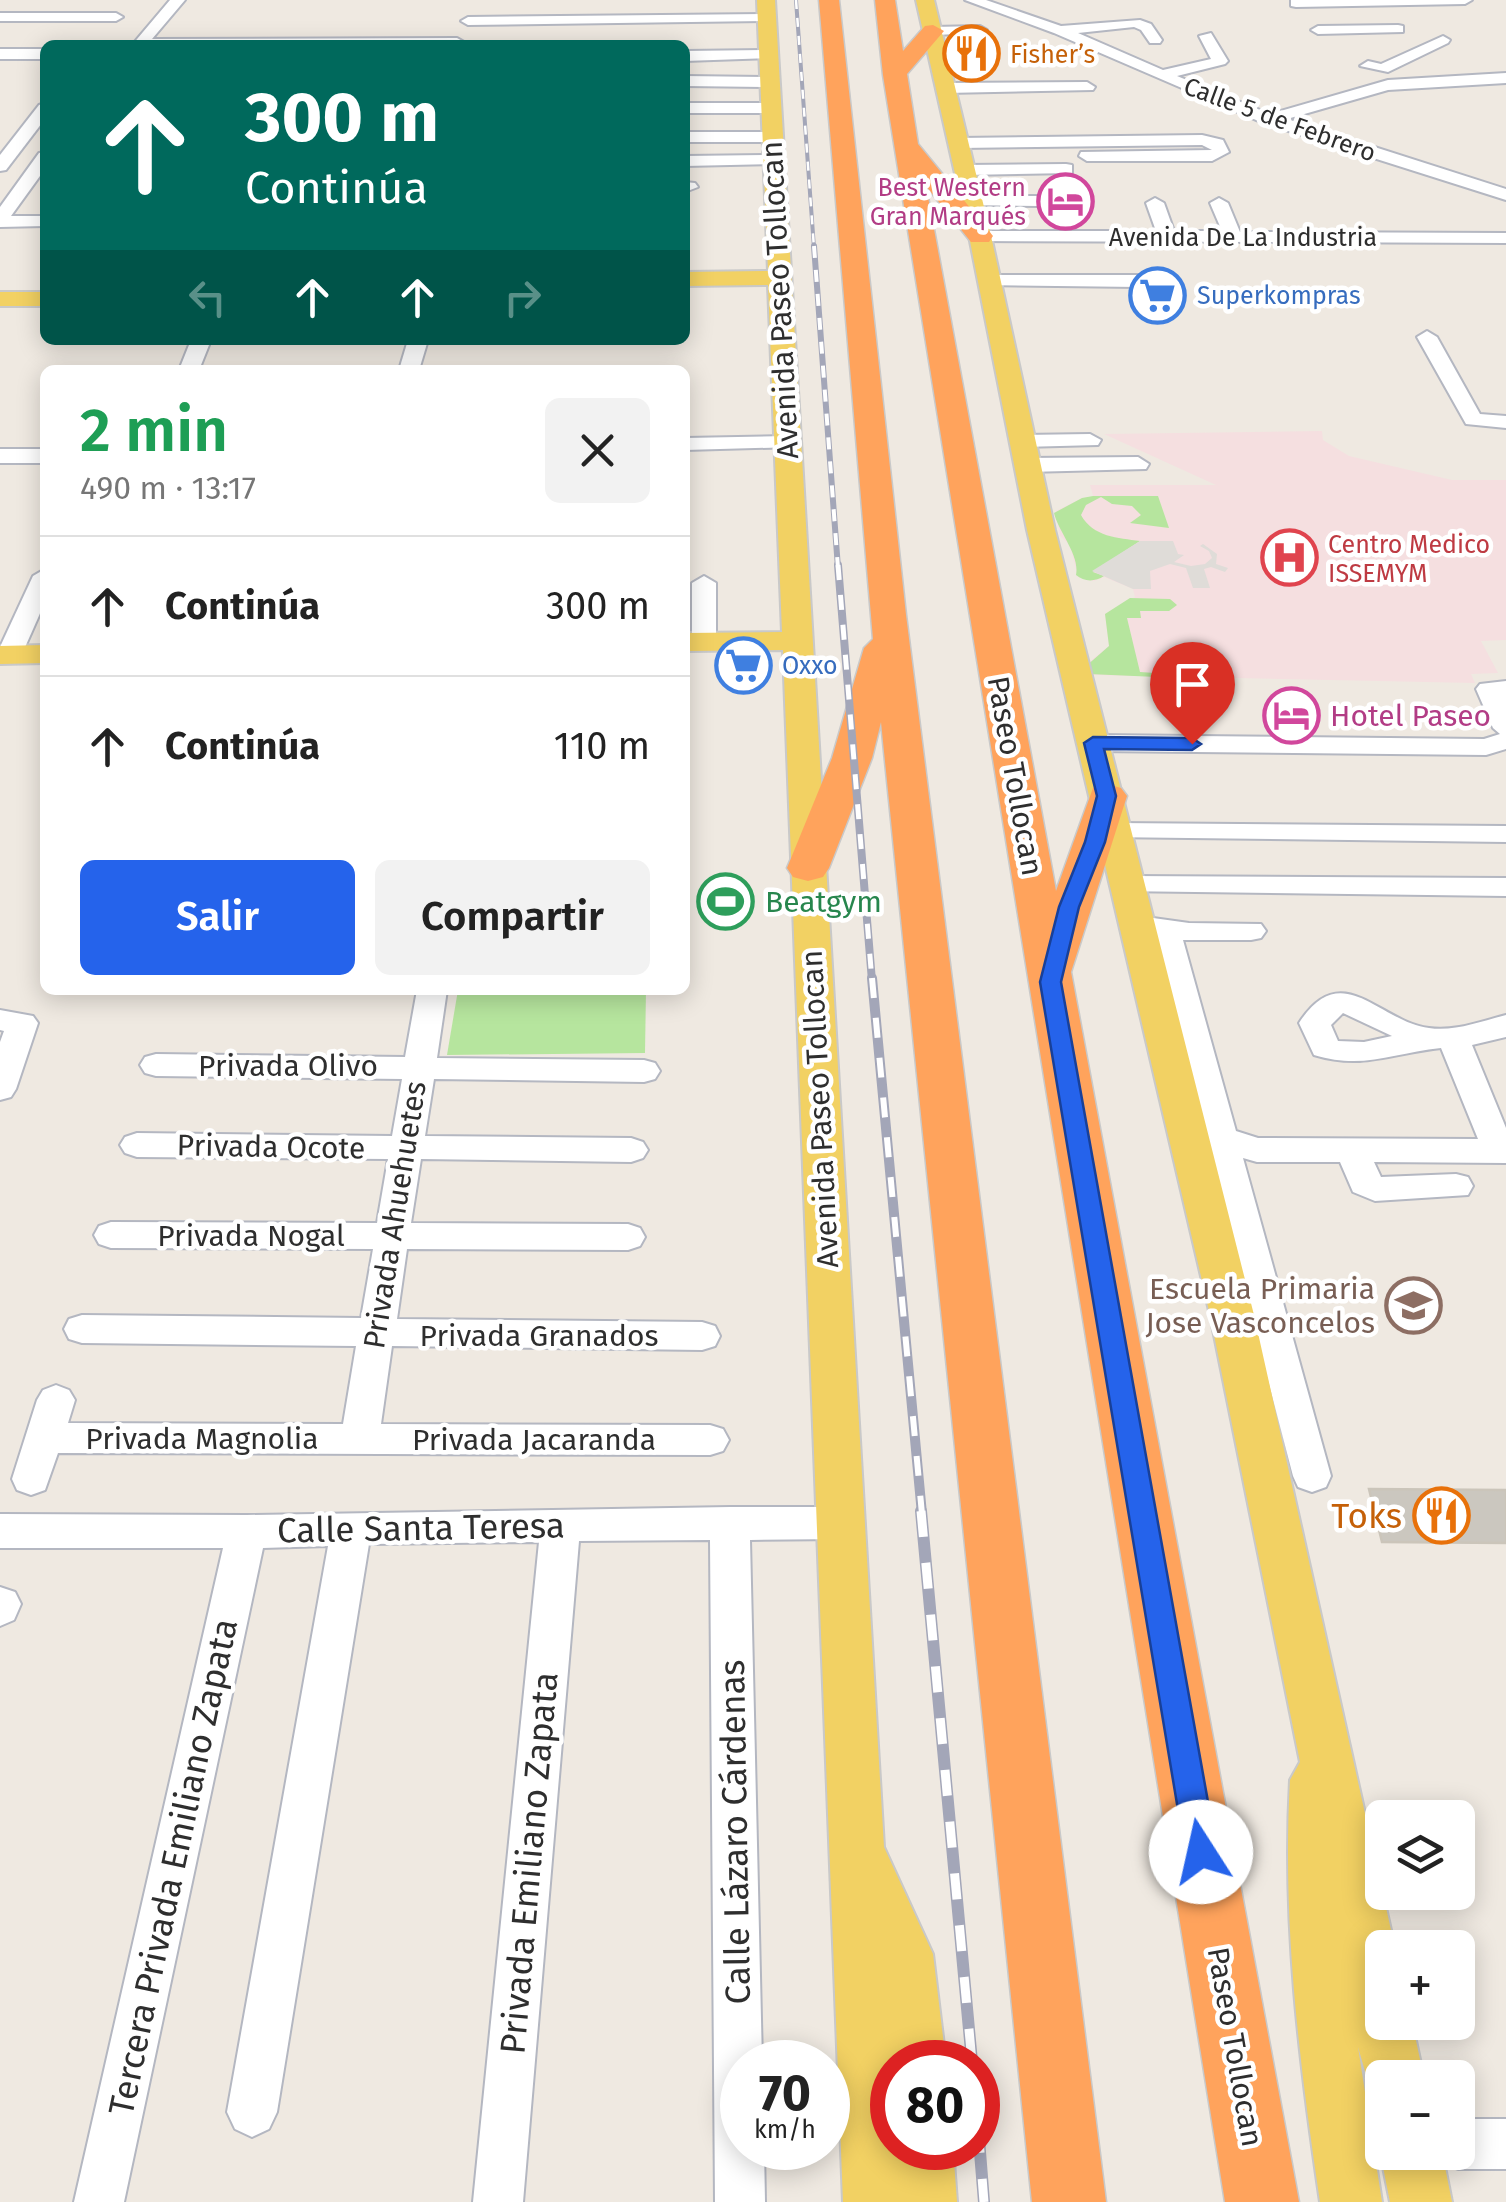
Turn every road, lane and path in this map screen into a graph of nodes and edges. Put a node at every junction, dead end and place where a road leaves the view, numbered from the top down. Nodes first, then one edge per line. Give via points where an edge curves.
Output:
1 (66, 0) edge
2 (129, 0) edge
3 (165, 0) edge
4 (178, 0) edge
5 (829, 0) edge
6 (925, 0) edge
7 (972, 0) edge
8 (1465, 0) edge
9 (886, 1) edge
10 (1295, 2) edge
11 (771, 7) edge
12 (0, 17) edge
13 (52, 17) junction
14 (116, 17) junction
15 (1398, 29) dead end
16 (980, 30) dead end
17 (1059, 30) junction
18 (106, 31) dead end
19 (932, 31) junction
20 (1206, 36) dead end
21 (498, 38) dead end
22 (137, 40) edge
23 (138, 40) edge
24 (459, 40) edge
25 (478, 40) edge
26 (1443, 40) dead end
27 (1417, 53) junction
28 (0, 54) edge
29 (19, 54) junction
30 (40, 54) edge
31 (690, 57) edge
32 (1121, 57) junction
33 (1440, 62) dead end
34 (1368, 66) dead end
35 (1389, 66) junction
36 (769, 69) junction
37 (690, 70) edge
38 (894, 75) junction
39 (1161, 75) junction
40 (0, 78) edge
41 (1506, 78) edge
42 (690, 81) edge
43 (1438, 81) junction
44 (1087, 87) dead end
45 (946, 88) junction
46 (690, 110) edge
47 (40, 114) edge
48 (1269, 120) junction
49 (690, 129) edge
50 (1379, 134) dead end
51 (690, 138) edge
52 (905, 139) junction
53 (772, 142) junction
54 (1338, 142) junction
55 (959, 144) junction
56 (690, 146) edge
57 (1086, 156) dead end
58 (690, 160) edge
59 (0, 166) edge
60 (716, 170) dead end
61 (1066, 170) dead end
62 (38, 177) edge
63 (1036, 194) dead end
64 (1506, 194) edge
65 (972, 199) junction
66 (1155, 203) dead end
67 (1219, 203) dead end
68 (1480, 215) dead end
69 (0, 220) edge
70 (40, 221) edge
71 (1167, 237) junction
72 (1234, 238) junction
73 (1502, 238) edge
74 (778, 278) junction
75 (690, 280) edge
76 (1138, 280) dead end
77 (988, 281) junction
78 (0, 299) edge
79 (40, 299) edge
80 (1427, 338) dead end
81 (1506, 422) edge
82 (1090, 440) dead end
83 (788, 442) junction
84 (690, 444) edge
85 (1025, 453) junction
86 (0, 456) edge
87 (40, 456) edge
88 (1138, 464) dead end
89 (704, 583) dead end
90 (40, 586) edge
91 (888, 615) junction
92 (796, 641) junction
93 (695, 642) edge
94 (4, 654) edge
95 (40, 654) edge
96 (1506, 689) edge
97 (1506, 728) edge
98 (1506, 742) edge
99 (1093, 743) junction
100 (1111, 814) junction
101 (1506, 834) edge
102 (808, 868) junction
103 (1128, 885) junction
104 (1506, 887) edge
105 (1151, 927) junction
106 (1251, 932) dead end
107 (1050, 982) junction
108 (431, 995) edge
109 (0, 1020) edge
110 (1500, 1035) edge
111 (156, 1065) dead end
112 (419, 1067) junction
113 (644, 1070) dead end
114 (0, 1089) edge
115 (137, 1145) dead end
116 (404, 1149) junction
117 (631, 1150) dead end
118 (1217, 1150) junction
119 (1354, 1151) junction
120 (1503, 1151) edge
121 (1456, 1186) dead end
122 (110, 1235) dead end
123 (392, 1236) junction
124 (628, 1237) dead end
125 (82, 1328) dead end
126 (376, 1335) junction
127 (702, 1336) dead end
128 (56, 1400) dead end
129 (46, 1438) junction
130 (359, 1440) junction
131 (710, 1440) dead end
132 (1312, 1476) dead end
133 (32, 1480) dead end
134 (730, 1523) junction
135 (561, 1524) junction
136 (842, 1524) junction
137 (352, 1530) junction
138 (0, 1531) edge
139 (247, 1532) junction
140 (1320, 1736) junction
141 (856, 1849) junction
142 (914, 2040) edge
143 (1390, 2060) edge
144 (252, 2112) dead end
145 (1475, 2144) edge
146 (1506, 2144) edge
147 (924, 2170) edge
148 (1414, 2170) edge
149 (99, 2202) edge
150 (498, 2202) edge
151 (740, 2202) edge
152 (874, 2202) edge
153 (926, 2202) edge
154 (1069, 2202) edge
155 (1262, 2202) edge
156 (1351, 2202) edge
157 (1421, 2202) edge

1 - 13 street
2 - 14 street
3 - 22 street
4 - 23 street
5 - 91 highway
6 - 19 main road
7 - 17 street, Calle 5 de Febrero
8 - 10 street
9 - 38 highway, Paseo Tollocan
10 - 15 street via 1323,36
11 - 24 street via 471,13
11 - 36 main road, Avenida Paseo Tollocan
12 - 13 street
13 - 14 street
14 - 18 street
16 - 19 street
17 - 32 street, Calle 5 de Febrero
17 - 32 street, Calle 5 de Febrero via 1141,24 1153,45
19 - 38 highway
19 - 45 main road
20 - 39 street via 1220,61
21 - 25 street
26 - 27 street
27 - 33 street
27 - 35 street
28 - 29 street
29 - 30 street
29 - 40 street
31 - 36 street
32 - 39 street, Calle 5 de Febrero
34 - 35 street
35 - 43 street
36 - 37 street
36 - 42 street
36 - 53 main road, Avenida Paseo Tollocan
38 - 52 highway, Paseo Tollocan
39 - 48 street, Calle 5 de Febrero
41 - 43 street
43 - 48 street via 1361,90
44 - 45 street
45 - 55 main road
46 - 53 street
47 - 59 street
48 - 54 street, Calle 5 de Febrero
49 - 53 street
50 - 54 street
51 - 53 street
52 - 65 highway via 956,211
52 - 107 highway, Paseo Tollocan
53 - 56 street
53 - 58 street
53 - 60 street
53 - 74 main road, Avenida Paseo Tollocan
54 - 64 street, Calle 5 de Febrero
55 - 57 street via 1202,140 1221,152
55 - 65 main road
61 - 65 street
62 - 69 street
63 - 65 street
65 - 71 street, Avenida De La Industria
65 - 77 main road
66 - 71 street
67 - 72 street
68 - 73 street
69 - 70 street
71 - 72 street, Avenida De La Industria
72 - 73 street, Avenida De La Industria
74 - 75 main road
74 - 83 main road, Avenida Paseo Tollocan
76 - 77 street
77 - 85 main road
78 - 79 main road
80 - 81 street via 1473,420
82 - 85 street
83 - 84 street
83 - 92 main road, Avenida Paseo Tollocan
85 - 88 street
85 - 99 main road
86 - 87 street
89 - 93 street
90 - 94 street
91 - 102 highway via 852,758
91 - 154 highway
92 - 93 main road
92 - 102 main road, Avenida Paseo Tollocan
94 - 95 main road
96 - 97 street via 1489,689
98 - 99 street
99 - 100 main road
100 - 101 street
100 - 103 main road
100 - 107 highway via 1069,907
102 - 136 main road, Avenida Paseo Tollocan
103 - 104 street
103 - 105 main road
105 - 106 street
105 - 118 main road
107 - 155 highway, Paseo Tollocan
108 - 112 street, Privada Ahuehuetes
109 - 114 street via 22,1024
110 - 120 street via 1439,1038
111 - 112 street, Privada Olivo
112 - 113 street, Privada Olivo
112 - 116 street, Privada Ahuehuetes
115 - 116 street, Privada Ocote
116 - 117 street, Privada Ocote
116 - 123 street, Privada Ahuehuetes
118 - 119 street
118 - 132 street
118 - 140 main road via 1232,1315
119 - 120 street
119 - 121 street via 1365,1183 1375,1190
122 - 123 street, Privada Nogal
123 - 124 street, Privada Nogal
123 - 126 street, Privada Ahuehuetes
125 - 126 street, Privada Granados
126 - 127 street, Privada Granados
126 - 130 street, Privada Ahuehuetes
128 - 129 street, Privada Magnolia
129 - 130 street, Privada Magnolia
129 - 133 street, Privada Magnolia
130 - 131 street, Privada Jacaranda
134 - 135 street, Calle Santa Teresa
134 - 136 street, Calle Santa Teresa
134 - 151 street, Calle Lázaro Cárdenas
135 - 137 street, Calle Santa Teresa
135 - 150 street, Privada Emiliano Zapata
136 - 141 main road, Avenida Paseo Tollocan
137 - 139 street, Calle Santa Teresa
137 - 144 street
138 - 139 street, Calle Santa Teresa
139 - 149 street, Tercera Privada Emiliano Zapata
140 - 143 main road
140 - 156 main road via 1314,1900
141 - 142 main road, Avenida Paseo Tollocan via 904,1954
141 - 152 main road, Avenida Paseo Tollocan
145 - 146 street
147 - 153 main road
148 - 157 main road

